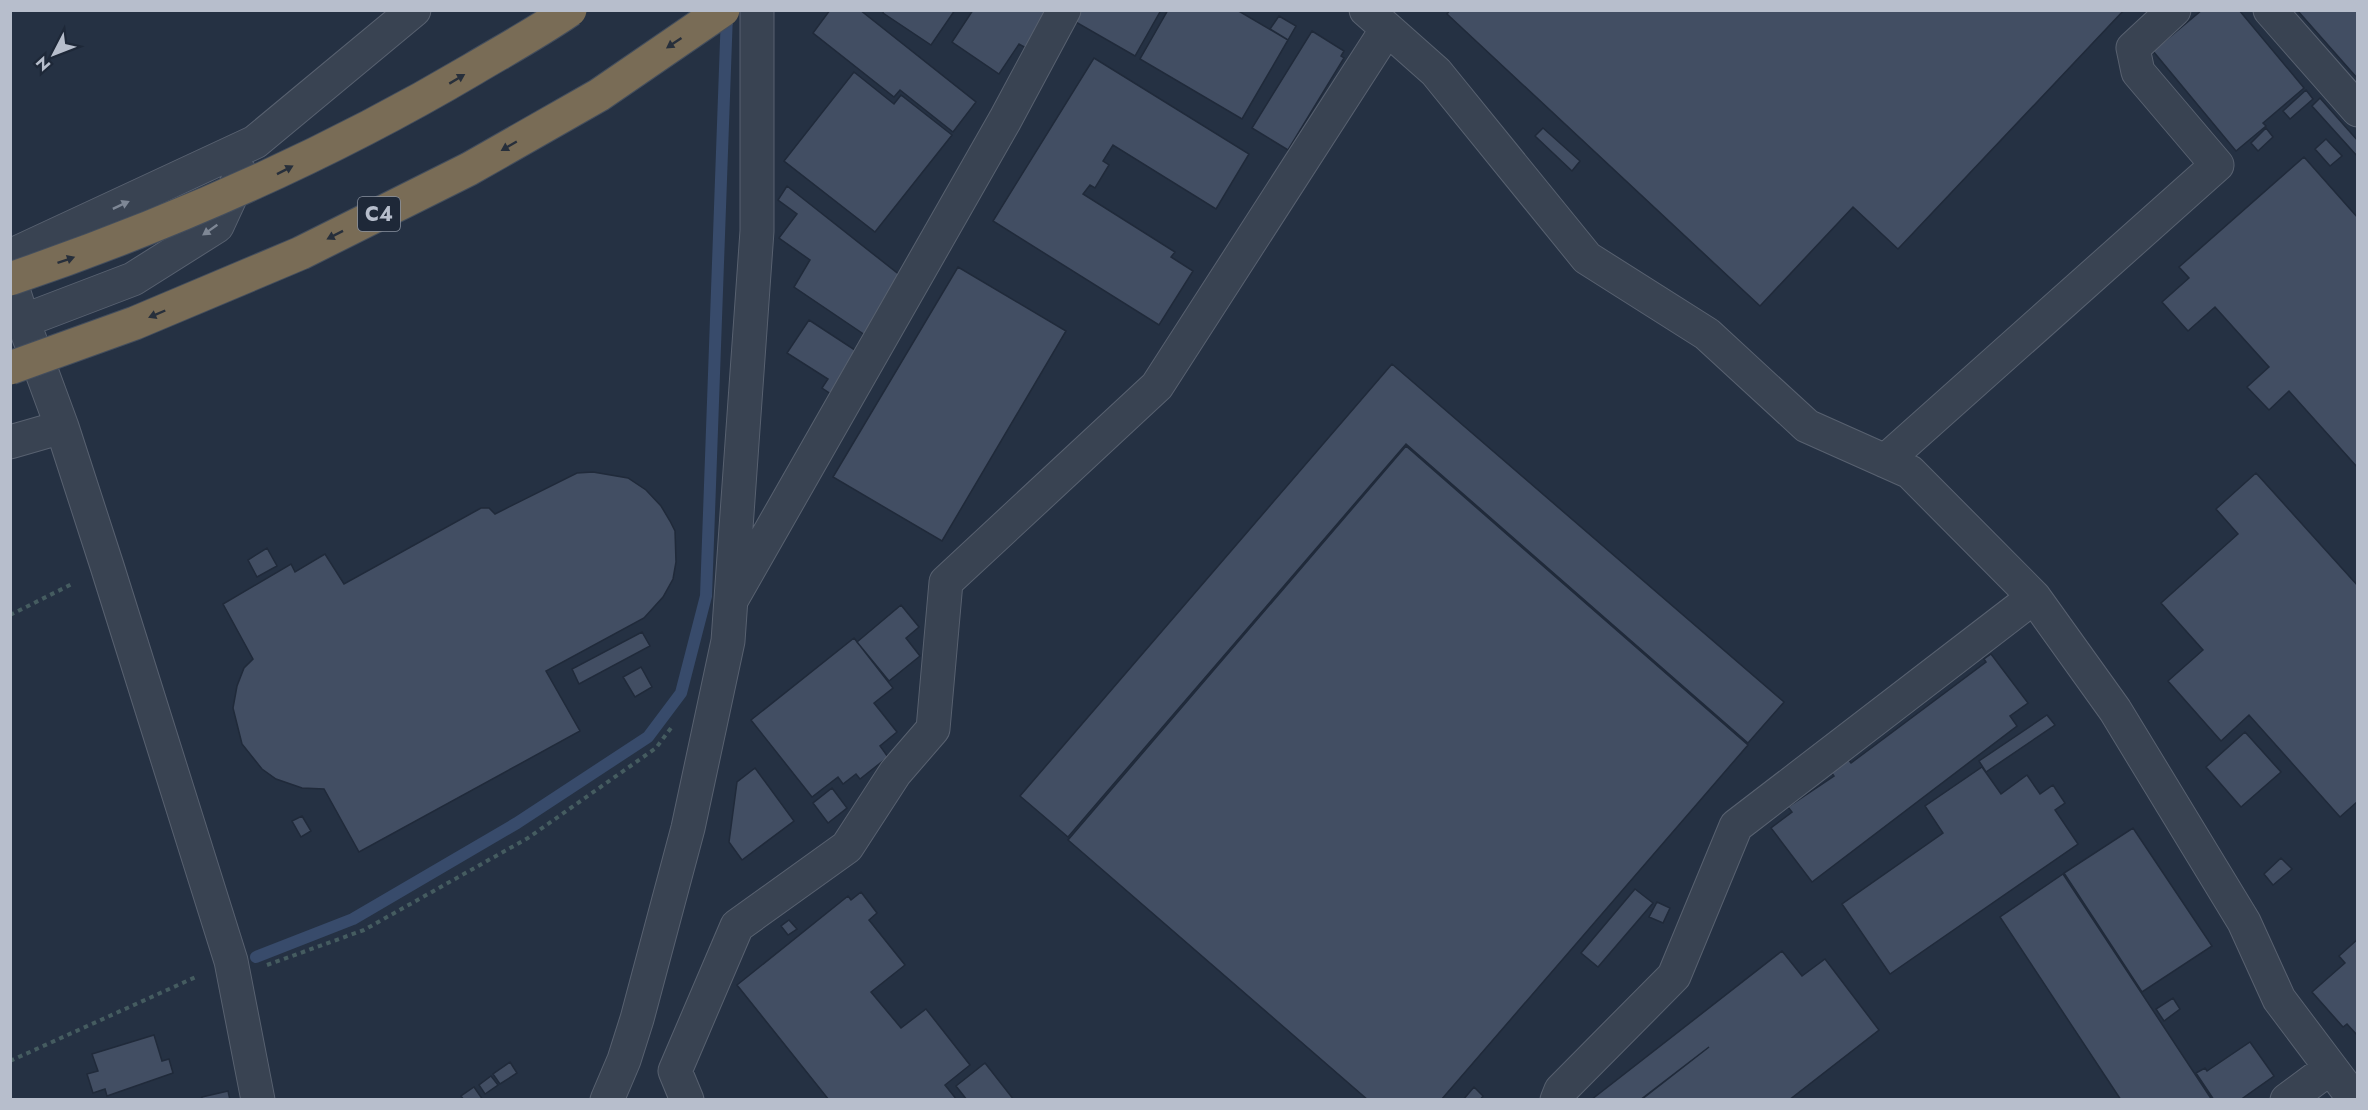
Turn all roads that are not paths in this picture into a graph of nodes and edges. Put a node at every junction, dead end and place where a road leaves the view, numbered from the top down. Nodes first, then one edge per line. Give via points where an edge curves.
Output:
1 (414, 10) edge
2 (570, 10) edge
3 (723, 10) edge
4 (757, 10) edge
5 (1064, 10) edge
6 (2174, 10) edge
7 (2270, 10) edge
8 (1376, 20) edge
9 (2358, 110) edge
10 (255, 142) junction
11 (10, 256) edge
12 (10, 280) edge
13 (22, 321) junction
14 (10, 368) edge
15 (62, 427) junction
16 (10, 442) edge
17 (1885, 461) junction
18 (2034, 597) junction
19 (728, 606) junction
20 (2330, 1068) junction
21 (258, 1100) edge
22 (607, 1100) edge
23 (687, 1100) edge
24 (1557, 1100) edge
25 (2287, 1100) edge
26 (2355, 1100) edge

1 - 10 street
12 -> 2 highway, bridge via 103,248 266,179 419,101
3 -> 14 highway, C4, bridge via 599,95 469,169 301,253 135,323
4 - 19 street via 757,231
5 - 19 street
6 - 17 street via 2133,48 2138,72 2217,165
7 - 9 street
8 - 17 street via 1436,72 1587,258 1707,334 1807,426
8 - 23 street via 1157,386 946,582 933,729 895,773 847,847 737,926 675,1071
11 -> 10 street
10 -> 13 street via 217,226 133,279
12 - 13 street
13 - 15 street
15 - 16 street
15 - 21 street via 231,961
17 - 18 street via 1910,472
18 - 20 street via 2115,710 2244,922 2279,999
18 - 24 street via 1736,826 1674,976 1561,1090
19 - 22 street via 728,641 688,828 637,1019
20 - 25 street
20 - 26 street

